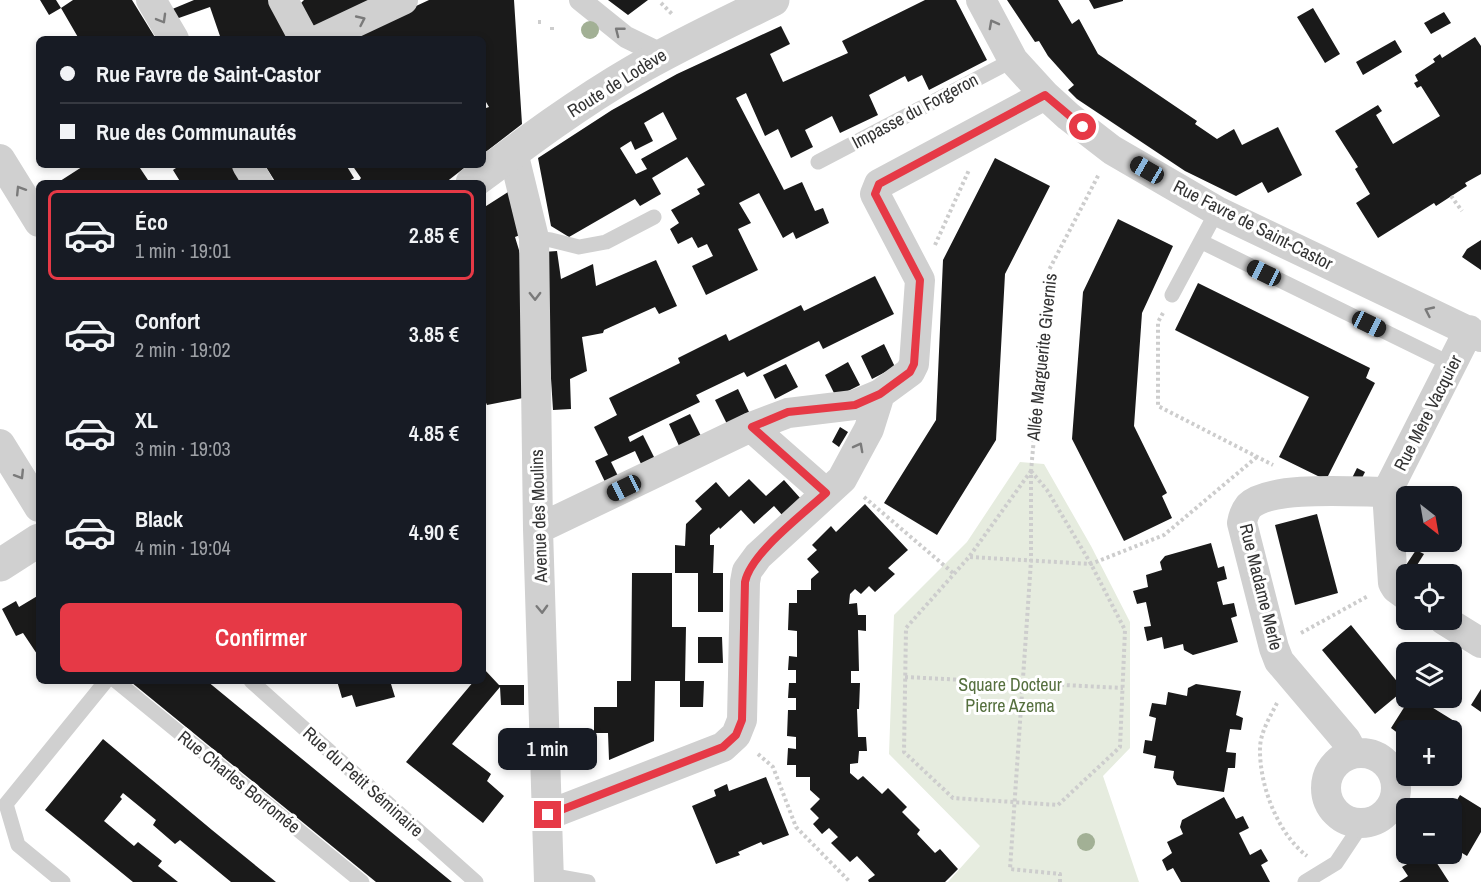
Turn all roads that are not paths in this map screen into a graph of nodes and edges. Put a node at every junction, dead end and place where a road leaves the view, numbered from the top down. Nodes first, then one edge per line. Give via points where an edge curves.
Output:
1 (151, 0) edge
2 (283, 0) edge
3 (403, 0) edge
4 (580, 0) edge
5 (773, 0) edge
6 (981, 0) edge
7 (172, 36) edge
8 (302, 36) edge
9 (326, 36) edge
10 (663, 55) junction
11 (1013, 60) junction
12 (1045, 95) junction
13 (513, 152) junction
14 (0, 159) edge
15 (818, 162) dead end
16 (476, 180) edge
17 (1217, 211) junction
18 (36, 217) edge
19 (654, 217) dead end
20 (534, 238) junction
21 (1202, 242) junction
22 (1172, 295) dead end
23 (1475, 334) edge
24 (1453, 365) junction
25 (880, 394) junction
26 (752, 427) junction
27 (0, 444) edge
28 (834, 486) junction
29 (1387, 492) junction
30 (36, 502) edge
31 (538, 529) junction
32 (36, 542) edge
33 (1397, 564) edge
34 (0, 565) edge
35 (1460, 630) edge
36 (1481, 643) edge
37 (104, 684) edge
38 (120, 684) edge
39 (254, 684) edge
40 (1353, 753) junction
41 (548, 815) junction
42 (1362, 824) junction
43 (549, 878) edge
44 (63, 882) edge
45 (362, 882) edge
46 (476, 882) edge
47 (588, 882) edge
48 (1305, 882) edge

1 -> 7 street
2 - 8 street
9 -> 3 street
10 -> 4 street via 626,37
5 - 10 street, Route de Lodève
11 -> 6 street, Rue Favre de Saint-Castor
10 - 13 street, Route de Lodève via 632,71
11 - 12 street, Rue Favre de Saint-Castor
11 - 15 lane, Impasse du Forgeron
12 - 17 street, Rue Favre de Saint-Castor via 1112,150
12 - 25 street via 879,184 875,194 920,280 914,364 910,372
13 - 16 street, Route de Lodève
13 - 20 street, Avenue des Moulins
18 -> 14 street
17 - 21 lane
23 -> 17 street, Rue Favre de Saint-Castor
19 - 20 lane via 606,242 579,247
20 -> 31 street, Avenue des Moulins
21 - 22 lane
21 - 24 lane
23 - 24 street, Rue Mère Vacquier
24 - 29 street, Rue Mère Vacquier
25 - 26 street via 855,405 788,412
28 -> 25 street via 869,429
26 - 28 street
26 - 31 street
27 -> 30 street
28 - 41 street via 758,556 747,571 742,720 736,735 723,747
29 - 33 street, Rue Mère Vacquier
29 - 40 street, Rue Madame Merle via 1281,493 1250,506 1242,523 1279,661
31 -> 41 street, Avenue des Moulins
32 - 34 street
35 - 36 street
37 - 44 lane via 6,804 18,845
38 - 45 lane, Rue Charles Borromée
39 - 46 lane, Rue du Petit Séminaire
40 - 42 street via 1334,765 1328,776 1327,798 1340,817
40 - 42 street via 1377,756 1394,772 1397,784 1392,807 1374,822
41 - 43 street, Avenue des Moulins
42 - 48 lane via 1336,863
43 - 47 lane

